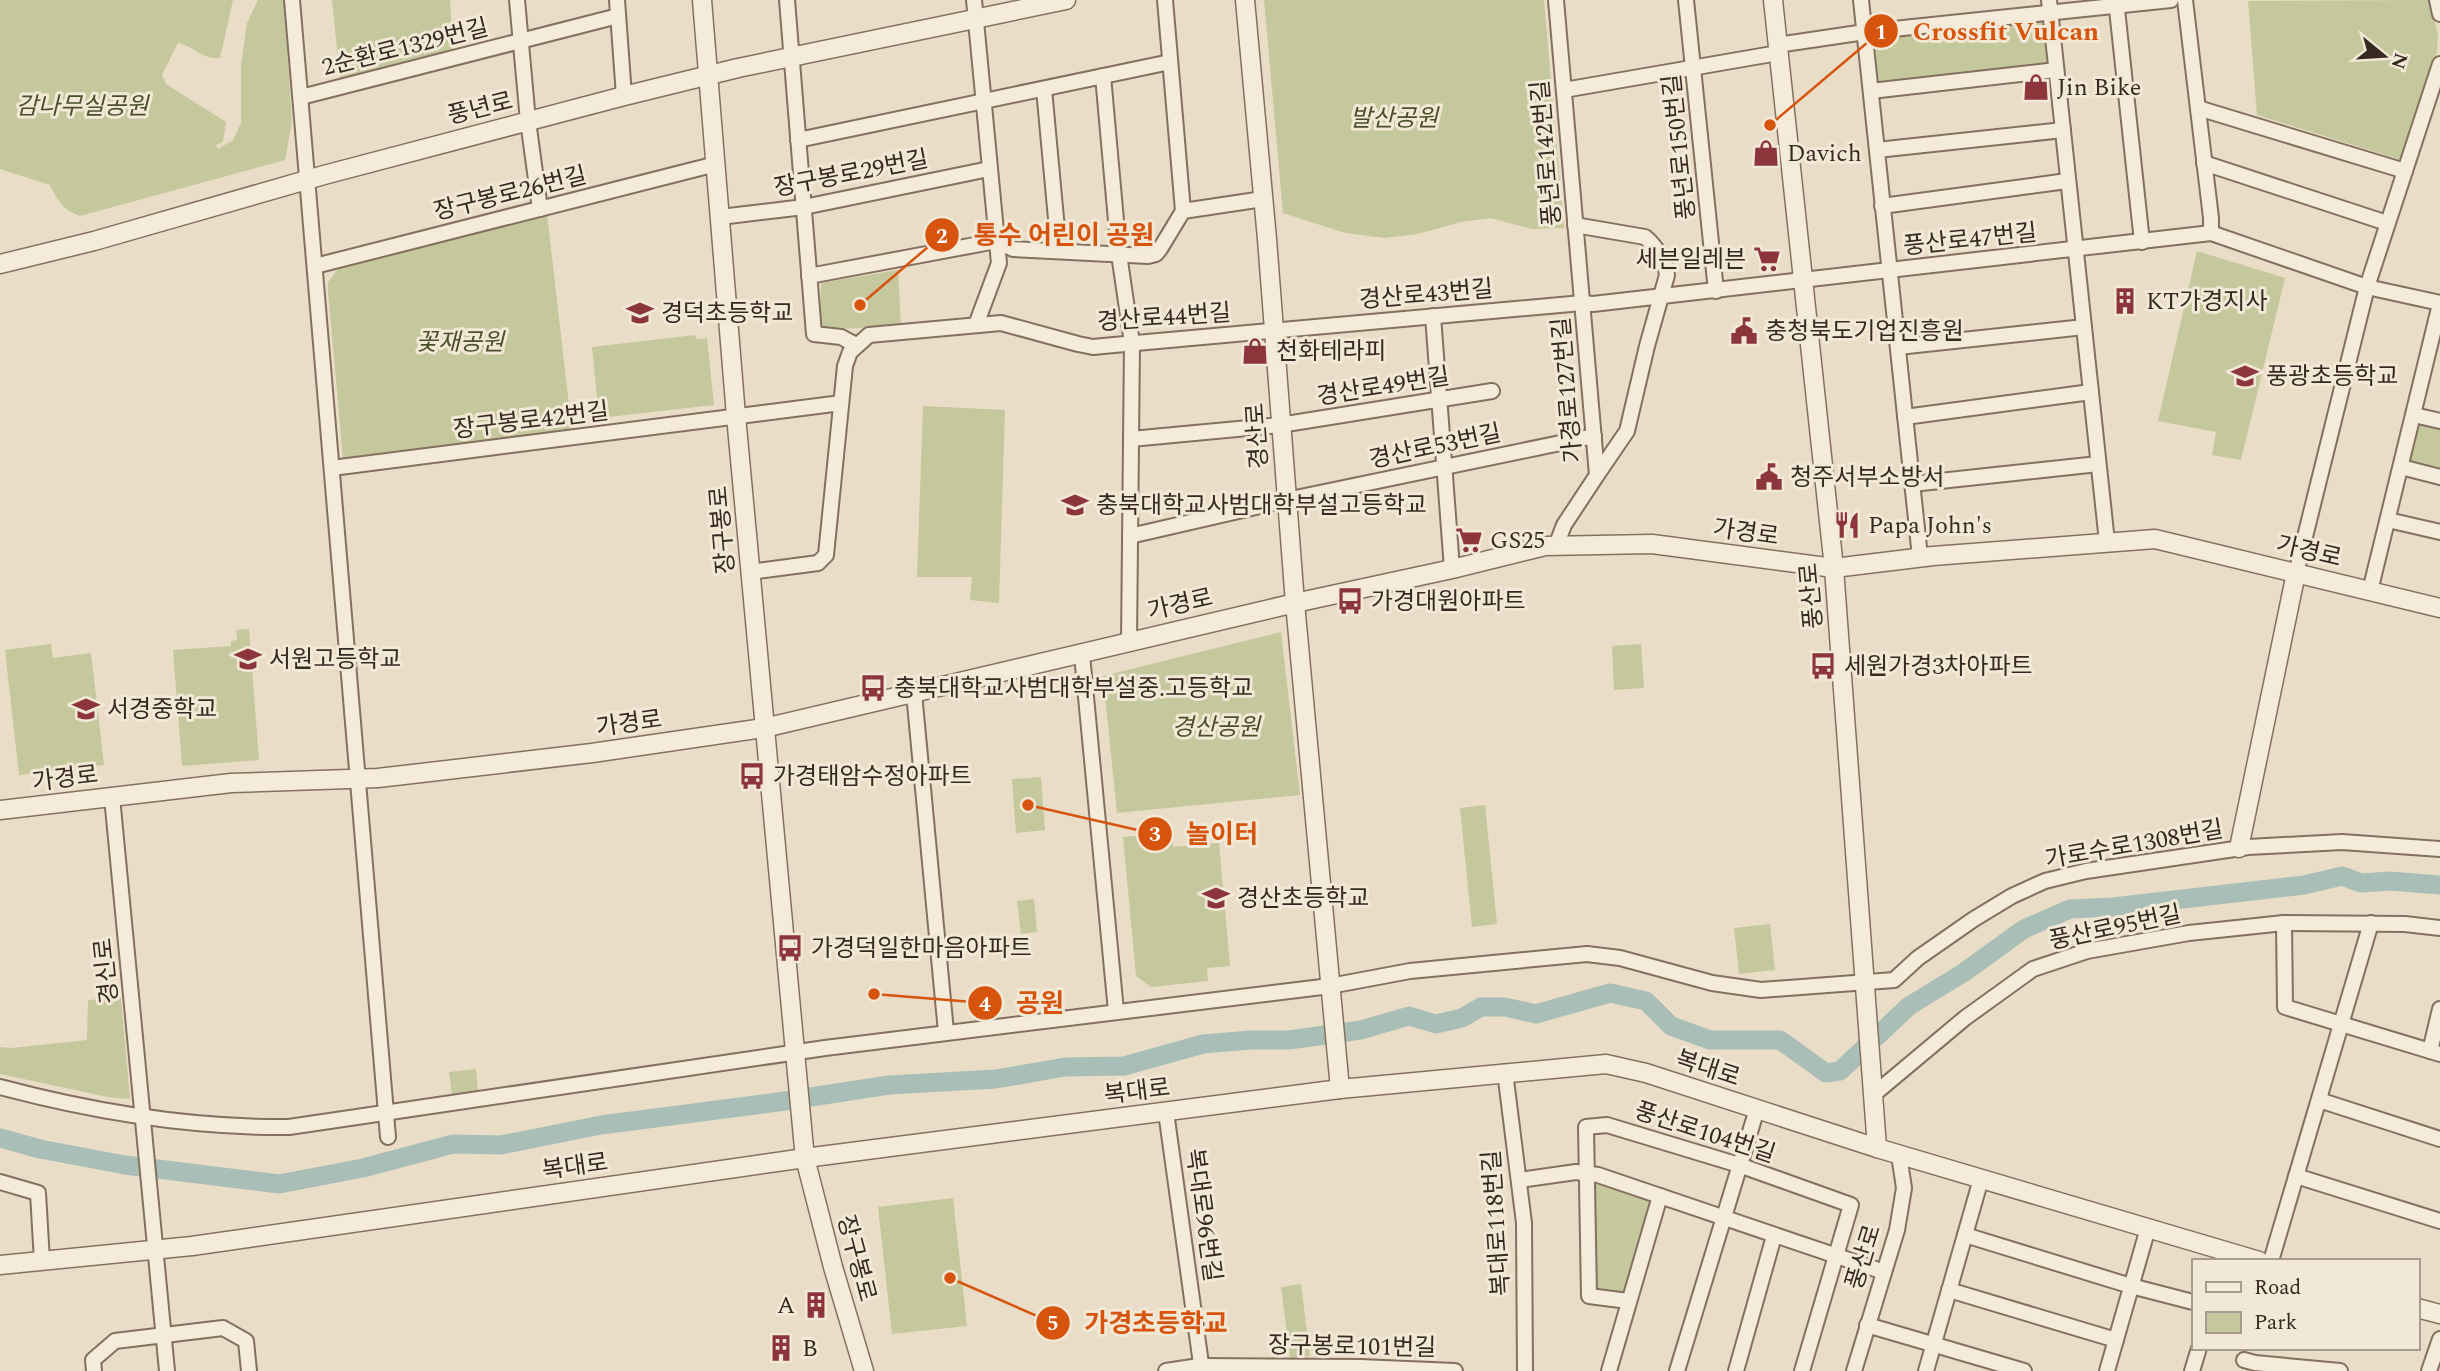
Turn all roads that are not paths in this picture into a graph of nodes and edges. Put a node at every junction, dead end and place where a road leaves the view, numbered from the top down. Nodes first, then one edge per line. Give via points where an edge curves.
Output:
1 (292, 0) edge
2 (517, 0) edge
3 (617, 0) edge
4 (702, 0) edge
5 (787, 0) edge
6 (974, 0) edge
7 (1066, 0) edge
8 (1164, 0) edge
9 (1245, 0) edge
10 (1556, 0) edge
11 (1686, 0) edge
12 (1773, 0) edge
13 (1861, 0) edge
14 (2171, 0) edge
15 (2185, 0) edge
16 (2437, 0) edge
17 (2116, 3) edge
18 (2050, 6) edge
19 (2440, 14) edge
20 (618, 16) junction
21 (976, 19) junction
22 (1865, 32) junction
23 (521, 42) junction
24 (1778, 49) junction
25 (791, 57) junction
26 (1170, 62) junction
27 (2440, 64) edge
28 (1694, 67) junction
29 (2056, 70) junction
30 (708, 76) junction
31 (1103, 76) junction
32 (1044, 89) junction
33 (1564, 90) junction
34 (1871, 91) junction
35 (624, 96) junction
36 (300, 97) junction
37 (983, 101) junction
38 (2198, 108) junction
39 (528, 121) junction
40 (2063, 130) junction
41 (798, 140) junction
42 (1877, 150) junction
43 (2204, 163) junction
44 (716, 164) junction
45 (989, 169) junction
46 (2405, 171) junction
47 (307, 180) junction
48 (2067, 181) junction
49 (1263, 199) junction
50 (1882, 206) junction
51 (804, 207) junction
52 (540, 209) junction
53 (1183, 211) junction
54 (720, 217) junction
55 (2388, 223) junction
56 (1575, 225) junction
57 (2211, 233) junction
58 (996, 242) junction
59 (2142, 242) junction
60 (2076, 249) junction
61 (1059, 251) junction
62 (1119, 254) junction
63 (0, 264) edge
64 (315, 266) junction
65 (1890, 270) junction
66 (809, 276) junction
67 (1802, 280) junction
68 (2367, 287) junction
69 (1716, 290) junction
70 (1661, 296) junction
71 (1582, 303) junction
72 (2440, 304) edge
73 (1433, 316) junction
74 (976, 325) junction
75 (2084, 327) junction
76 (1273, 331) junction
77 (1132, 343) junction
78 (856, 345) junction
79 (1898, 347) junction
80 (2434, 362) edge
81 (1492, 391) dead end
82 (2091, 392) junction
83 (1439, 400) junction
84 (841, 403) junction
85 (2414, 415) junction
86 (736, 416) junction
87 (1905, 417) junction
88 (2440, 422) edge
89 (1280, 425) junction
90 (1594, 436) junction
91 (1131, 439) junction
92 (2098, 464) junction
93 (1444, 467) junction
94 (2401, 467) junction
95 (332, 468) junction
96 (1598, 475) junction
97 (2440, 477) edge
98 (1912, 484) junction
99 (1286, 500) junction
100 (2388, 520) junction
101 (2440, 532) edge
102 (1130, 536) junction
103 (2106, 542) junction
104 (1556, 546) junction
105 (1920, 558) junction
106 (1833, 568) junction
107 (1452, 569) junction
108 (750, 572) junction
109 (2296, 573) junction
110 (2370, 591) junction
111 (1295, 603) junction
112 (2440, 608) edge
113 (1129, 642) junction
114 (1082, 655) junction
115 (914, 694) junction
116 (764, 728) junction
117 (358, 779) junction
118 (112, 797) junction
119 (0, 810) edge
120 (2239, 848) junction
121 (2440, 849) edge
122 (2284, 923) junction
123 (2371, 923) junction
124 (2440, 928) edge
125 (1864, 983) junction
126 (1330, 990) junction
127 (2440, 1009) edge
128 (1116, 1011) junction
129 (2342, 1024) junction
130 (946, 1032) junction
131 (2435, 1052) edge
132 (793, 1054) junction
133 (1505, 1072) junction
134 (1339, 1081) junction
135 (0, 1087) edge
136 (1873, 1090) junction
137 (2319, 1100) junction
138 (1757, 1109) junction
139 (386, 1112) junction
140 (1166, 1112) junction
141 (143, 1117) junction
142 (388, 1137) dead end
143 (2440, 1139) edge
144 (1877, 1148) junction
145 (1899, 1154) junction
146 (805, 1158) junction
147 (1739, 1165) junction
148 (1586, 1172) junction
149 (2296, 1176) junction
150 (1981, 1179) junction
151 (1520, 1180) junction
152 (0, 1182) edge
153 (1660, 1196) junction
154 (1723, 1217) junction
155 (2440, 1220) edge
156 (2148, 1228) junction
157 (1965, 1235) junction
158 (1774, 1236) junction
159 (156, 1250) junction
160 (1836, 1256) junction
161 (2252, 1259) edge
162 (2272, 1259) edge
163 (42, 1261) junction
164 (0, 1265) edge
165 (1884, 1272) junction
166 (2131, 1286) junction
167 (1949, 1290) junction
168 (1628, 1301) junction
169 (2192, 1302) edge
170 (2419, 1309) edge
171 (2440, 1314) edge
172 (1867, 1325) junction
173 (164, 1335) junction
174 (2440, 1339) edge
175 (2116, 1340) junction
176 (1934, 1344) junction
177 (2198, 1350) edge
178 (2244, 1360) edge
179 (1202, 1369) edge
180 (1270, 1369) edge
181 (94, 1371) edge
182 (167, 1371) edge
183 (248, 1371) edge
184 (864, 1371) edge
185 (1166, 1371) edge
186 (1455, 1371) edge
187 (1525, 1371) edge
188 (1609, 1371) edge
189 (1677, 1371) edge
190 (1736, 1371) edge
191 (1802, 1371) edge
192 (1854, 1371) edge
193 (1926, 1371) edge
194 (2024, 1371) edge
195 (2107, 1371) edge
196 (2192, 1371) edge
197 (2340, 1371) edge
198 (2429, 1371) edge

1 - 36 street
2 - 23 street
3 - 20 street
4 - 30 street, 장구봉로
5 - 25 street
6 - 21 street
7 - 21 street, 풍년로
8 - 26 street
9 - 49 street, 경산로
10 - 33 street, 풍년로142번길
11 - 28 street, 풍년로150번길
12 - 24 street, 풍산로
13 - 22 street
14 - 17 street
15 - 38 street
16 - 19 street
17 - 18 street
17 - 59 street
18 - 22 street
18 - 29 street
20 - 23 street, 2순환로1329번길
20 - 35 street
21 - 25 street, 풍년로
21 - 37 street
22 - 24 street
22 - 34 street
23 - 36 street, 2순환로1329번길
23 - 39 street
24 - 28 street
24 - 67 street, 풍산로
25 - 30 street, 풍년로
25 - 41 street
26 - 31 street
26 - 53 street
27 - 46 street
28 - 33 street
28 - 69 street, 풍년로150번길
29 - 34 street
29 - 40 street
30 - 35 street, 풍년로
30 - 44 street, 장구봉로
31 - 32 street
31 - 62 street
32 - 37 street
32 - 61 street
33 - 56 street, 풍년로142번길
34 - 42 street
35 - 39 street, 풍년로
36 - 47 street
37 - 41 street
37 - 45 street
38 - 43 street
38 - 46 street
39 - 47 street, 풍년로
39 - 52 street
40 - 42 street
40 - 48 street
41 - 51 street
42 - 50 street
43 - 55 street
43 - 57 street
44 - 52 street, 장구봉로26번길
44 - 54 street, 장구봉로
45 - 51 street, 장구봉로29번길
45 - 58 street
46 - 55 street
47 - 63 street, 풍년로
47 - 64 street
48 - 50 street
48 - 60 street
49 - 53 street
49 - 76 street, 경산로
50 - 65 street
51 - 54 street, 장구봉로29번길
51 - 66 street
52 - 64 street, 장구봉로26번길
53 - 62 street via 1156,254
54 - 86 street, 장구봉로
55 - 68 street
56 - 70 street via 1645,237 1665,266
56 - 71 street, 풍년로142번길
57 - 59 street, 풍산로47번길
57 - 68 street, 풍산로47번길
58 - 61 street via 1013,249
58 - 66 street
58 - 74 street via 999,263
59 - 60 street, 풍산로47번길
60 - 65 street, 풍산로47번길
60 - 75 street
61 - 62 street
62 - 77 street
64 - 95 street
65 - 67 street, 풍산로47번길
65 - 79 street
66 - 78 street via 814,334 841,337
67 - 69 street, 풍산로47번길
67 - 106 street, 풍산로
68 - 72 street, 풍산로47번길
68 - 109 street
69 - 70 street, 경산로43번길
70 - 71 street, 경산로43번길
70 - 96 street via 1627,430
71 - 73 street, 경산로43번길
71 - 90 street, 가경로127번길
72 - 80 street, 가경로
73 - 76 street, 경산로43번길
73 - 83 street
74 - 77 street, 경산로44번길 via 1001,323 1093,346
74 - 78 street, 경산로44번길 via 869,335
75 - 79 street
75 - 82 street
76 - 77 street, 경산로44번길
76 - 89 street, 경산로
77 - 91 street
78 - 84 street via 845,366
79 - 87 street
80 - 85 street, 가경로
81 - 83 street, 경산로49번길
82 - 87 street
82 - 92 street
83 - 89 street, 경산로49번길
83 - 93 street
84 - 86 street, 장구봉로42번길
84 - 108 street via 826,555 818,563
85 - 88 street
85 - 94 street, 가경로
86 - 95 street, 장구봉로42번길
86 - 108 street, 장구봉로
87 - 98 street
89 - 91 street, 경산로49번길
89 - 99 street, 경산로
90 - 93 street, 경산로53번길
90 - 96 street, 가경로127번길
91 - 102 street
92 - 98 street
92 - 103 street
93 - 99 street, 경산로53번길
93 - 107 street
94 - 97 street
94 - 100 street, 가경로
95 - 117 street
96 - 104 street, 가경로127번길 via 1564,525
98 - 105 street
99 - 102 street, 경산로53번길
99 - 111 street, 경산로
100 - 101 street
100 - 110 street, 가경로
102 - 113 street
103 - 105 street, 가경로
103 - 109 street, 가경로 via 2155,539
104 - 106 street, 가경로 via 1653,544
104 - 107 street, 가경로
105 - 106 street, 가경로
106 - 125 street, 풍산로
107 - 111 street, 가경로
108 - 116 street, 장구봉로
109 - 110 street, 가경로
109 - 120 street
110 - 112 street, 가경로
111 - 113 street, 가경로
111 - 126 street, 경산로
113 - 114 street, 가경로
114 - 115 street, 가경로
114 - 128 street
115 - 116 street, 가경로
115 - 130 street
116 - 117 street, 가경로
116 - 132 street, 장구봉로
117 - 118 street, 가경로 via 231,783
117 - 139 street
118 - 119 street, 가경로
118 - 141 street, 경신로
120 - 121 street, 가로수로1308번길 via 2342,842
120 - 125 street, 가로수로1308번길 via 2045,881 1974,919 1894,980
122 - 123 street, 풍산로95번길
122 - 129 street via 2285,1007
122 - 136 street, 풍산로95번길 via 2087,951 2033,969
123 - 124 street, 풍산로95번길
123 - 129 street
125 - 126 street, 가로수로1308번길 via 1736,988 1587,954 1410,971
125 - 136 street, 풍산로
126 - 128 street, 가로수로1308번길
126 - 134 street, 경산로
127 - 131 street
128 - 130 street, 가로수로1308번길
129 - 131 street
129 - 137 street
130 - 132 street, 가로수로1308번길
132 - 139 street, 가로수로1308번길
132 - 146 street, 장구봉로
133 - 134 street, 복대로
133 - 138 street, 복대로 via 1606,1064
133 - 151 street, 복대로118번길
134 - 140 street, 복대로
135 - 141 street, 가로수로1308번길
136 - 144 street, 풍산로
137 - 143 street
137 - 149 street
138 - 144 street, 복대로
138 - 147 street
139 - 141 street, 가로수로1308번길 via 289,1127 246,1128
139 - 142 street
140 - 146 street, 복대로
140 - 179 street, 복대로96번길
141 - 159 street, 경신로
144 - 145 street, 복대로
145 - 150 street, 복대로
145 - 165 street, 풍산로 via 1904,1188 1898,1230
146 - 159 street, 복대로
146 - 184 street, 장구봉로
147 - 148 street, 풍산로104번길 via 1607,1125 1586,1127
147 - 154 street
147 - 160 street, 풍산로104번길 via 1851,1205
148 - 151 street
148 - 153 street
148 - 168 street via 1589,1296
149 - 155 street
149 - 162 street
150 - 156 street, 복대로
150 - 157 street
151 - 187 street, 복대로118번길
152 - 163 street via 38,1193
153 - 154 street
153 - 168 street
154 - 158 street
154 - 189 street
156 - 161 street, 복대로
156 - 166 street
157 - 166 street
157 - 167 street
158 - 160 street
158 - 190 street
159 - 163 street, 복대로
159 - 173 street
160 - 165 street
160 - 191 street
163 - 164 street, 복대로
165 - 172 street, 풍산로
166 - 169 street
166 - 175 street
167 - 175 street
167 - 176 street
168 - 188 street
170 - 171 street
172 - 176 street
172 - 192 street, 풍산로
173 - 181 street via 115,1341 93,1360
173 - 182 street
173 - 183 street via 223,1328 246,1341
174 - 198 street
175 - 195 street
176 - 193 street
176 - 194 street
177 - 196 street
178 - 197 street
179 - 180 street, 장구봉로101번길
179 - 185 street, 장구봉로101번길
180 - 186 street, 장구봉로101번길

